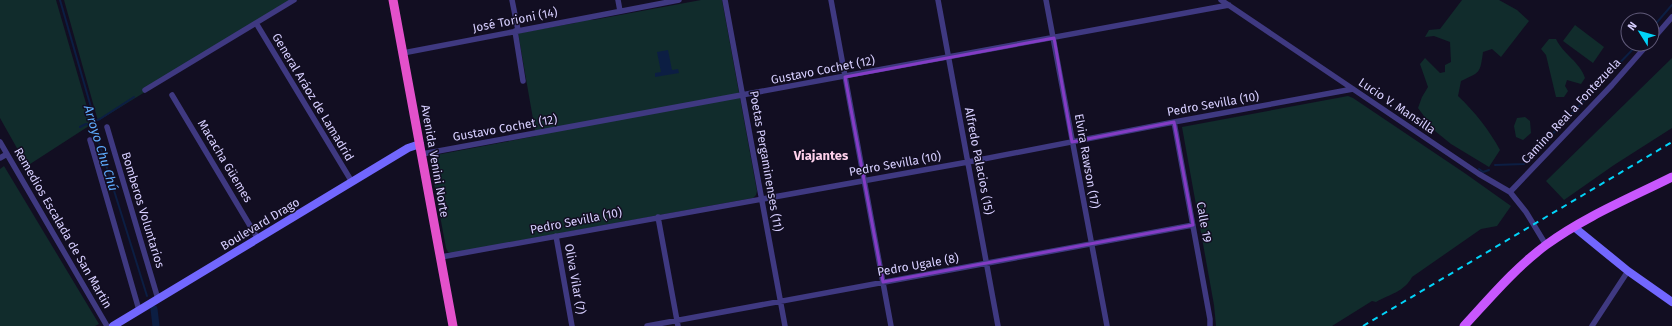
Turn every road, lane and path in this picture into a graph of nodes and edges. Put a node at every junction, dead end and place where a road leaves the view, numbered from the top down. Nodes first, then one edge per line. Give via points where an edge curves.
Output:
1 (294, 0) edge
2 (393, 0) edge
3 (512, 0) edge
4 (618, 0) edge
5 (679, 0) edge
6 (725, 0) edge
7 (831, 0) edge
8 (938, 0) edge
9 (1046, 0) edge
10 (1221, 0) edge
11 (1229, 5) junction
12 (620, 11) junction
13 (1672, 17) edge
14 (256, 23) junction
15 (516, 31) junction
16 (1660, 31) edge
17 (1054, 38) junction
18 (1641, 52) edge
19 (403, 53) junction
20 (948, 58) junction
21 (845, 77) junction
22 (523, 81) dead end
23 (145, 90) dead end
24 (1353, 90) junction
25 (172, 95) dead end
26 (742, 96) junction
27 (1174, 122) junction
28 (107, 127) dead end
29 (90, 140) dead end
30 (0, 142) edge
31 (1072, 142) junction
32 (420, 144) junction
33 (7, 154) junction
34 (422, 154) junction
35 (0, 158) edge
36 (968, 162) junction
37 (1672, 177) edge
38 (864, 180) junction
39 (352, 182) junction
40 (1510, 192) junction
41 (761, 199) junction
42 (658, 217) junction
43 (1193, 225) junction
44 (1574, 227) junction
45 (556, 236) junction
46 (258, 239) junction
47 (1091, 244) junction
48 (1546, 245) junction
49 (441, 258) junction
50 (987, 264) junction
51 (1628, 271) junction
52 (883, 282) junction
53 (157, 299) junction
54 (780, 302) junction
55 (1672, 302) edge
56 (142, 308) junction
57 (678, 323) edge
58 (107, 326) edge
59 (113, 326) edge
60 (453, 326) edge
61 (572, 326) edge
62 (647, 326) edge
63 (785, 326) edge
64 (892, 326) edge
65 (998, 326) edge
66 (1107, 326) edge
67 (1210, 326) edge
68 (1464, 326) edge
69 (1592, 326) edge

1 - 14 street
2 - 19 highway, Avenida Venini Norte
3 - 15 street
4 - 12 street
5 - 12 street, José Torioni (14)
6 - 26 street, Poetas Pergaminenses (11)
7 - 21 street
8 - 20 street, Alfredo Palacios (15)
9 - 17 street, Elvira Rawson (17)
10 - 11 street, Lucio V. Mansilla
11 - 17 street, Gustavo Cochet (12)
11 - 24 street, Lucio V. Mansilla
12 - 15 street, José Torioni (14)
13 - 16 street
14 - 23 street
14 - 39 street, General Aráoz de Lamadrid
15 - 19 street, José Torioni (14)
15 - 22 street
17 - 20 street, Gustavo Cochet (12)
17 - 31 street, Elvira Rawson (17)
18 - 40 street, Camino Real a Fontezuela
19 - 32 highway, Avenida Venini Norte
20 - 21 street, Gustavo Cochet (12)
20 - 36 street, Alfredo Palacios (15)
21 - 26 street, Gustavo Cochet (12)
21 - 38 street
24 - 27 street, Pedro Sevilla (10)
24 - 40 street, Lucio V. Mansilla
25 - 46 street, Macacha Güemes
26 - 34 street, Gustavo Cochet (12)
26 - 41 street, Poetas Pergaminenses (11)
27 - 31 street, Pedro Sevilla (10)
27 - 43 street, Calle 19
28 - 53 street, Bomberos Voluntarios
29 - 56 street
30 - 33 street, Remedios Escalada de San Martin
31 - 36 street, Pedro Sevilla (10)
31 - 47 street, Elvira Rawson (17)
32 - 34 highway, Avenida Venini Norte
32 - 39 main road, Boulevard Drago via 408,148
33 - 35 street
33 - 58 street, Remedios Escalada de San Martin
34 - 49 highway, Avenida Venini Norte
36 - 38 street, Pedro Sevilla (10)
36 - 50 street, Alfredo Palacios (15)
37 - 44 main road
38 - 41 street, Pedro Sevilla (10)
38 - 52 street
39 - 46 main road, Boulevard Drago
40 - 48 street, Lucio V. Mansilla
41 - 42 street, Pedro Sevilla (10)
41 - 54 street, Poetas Pergaminenses (11)
42 - 45 street, Pedro Sevilla (10)
42 - 57 street
43 - 47 street, Pedro Ugale (8)
43 - 67 street, Calle 19
44 - 48 main road
44 - 51 main road
45 - 49 street, Pedro Sevilla (10)
45 - 61 street, Oliva Vilar (7)
46 - 53 main road, Boulevard Drago
47 - 50 street, Pedro Ugale (8)
47 - 66 street, Elvira Rawson (17)
48 - 68 main road via 1525,262
49 - 60 highway, Avenida Venini Norte
50 - 52 street, Pedro Ugale (8)
50 - 65 street, Alfredo Palacios (15)
51 - 55 main road
51 - 69 street
52 - 54 street, Pedro Ugale (8)
52 - 64 street
53 - 56 main road, Boulevard Drago
54 - 57 street, Pedro Ugale (8)
54 - 63 street, Poetas Pergaminenses (11)
56 - 59 main road, Boulevard Drago
57 - 62 street, Pedro Ugale (8)

